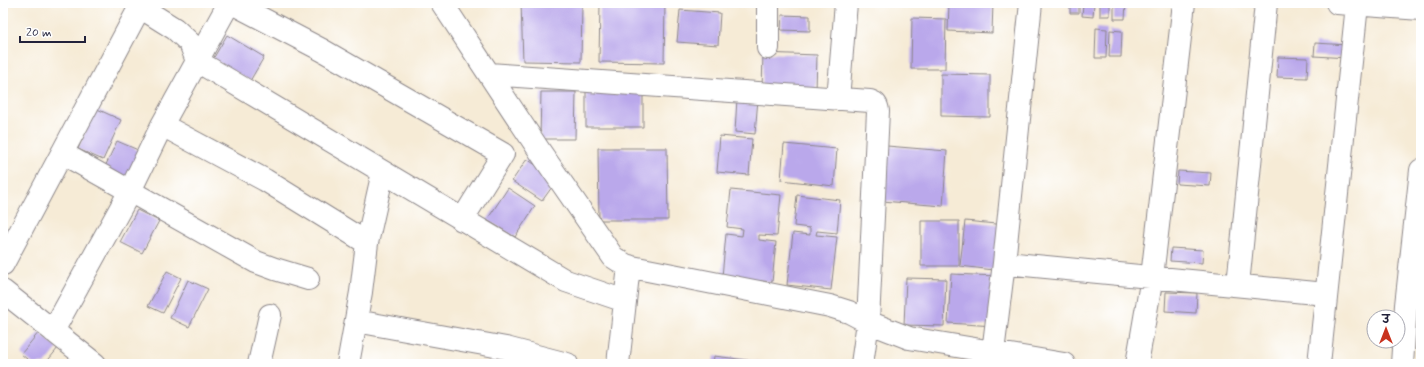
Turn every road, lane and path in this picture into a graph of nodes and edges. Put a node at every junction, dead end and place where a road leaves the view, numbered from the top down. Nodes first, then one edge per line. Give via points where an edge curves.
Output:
1 (231, 3) edge
2 (442, 3) edge
3 (768, 3) edge
4 (846, 3) edge
5 (1031, 3) edge
6 (1184, 3) edge
7 (1266, 3) edge
8 (1347, 4) edge
9 (141, 5) edge
10 (1421, 9) edge
11 (768, 48) dead end
12 (197, 61) junction
13 (489, 74) junction
14 (838, 99) junction
15 (162, 125) junction
16 (62, 153) junction
17 (1421, 170) edge
18 (383, 172) junction
19 (130, 191) junction
20 (462, 220) junction
21 (367, 243) junction
22 (621, 262) junction
23 (1004, 263) junction
24 (3, 264) edge
25 (1152, 277) junction
26 (308, 279) dead end
27 (1238, 285) junction
28 (3, 291) edge
29 (1326, 294) junction
30 (625, 301) junction
31 (1414, 306) edge
32 (270, 316) dead end
33 (356, 320) junction
34 (868, 322) junction
35 (53, 331) junction
36 (993, 352) junction
37 (95, 364) edge
38 (259, 364) edge
39 (348, 364) edge
40 (567, 364) edge
41 (618, 364) edge
42 (862, 364) edge
43 (1064, 364) edge
44 (1137, 364) edge
45 (1319, 364) edge
46 (1402, 364) edge

1 - 12 street
1 - 20 street via 322,50 503,154
2 - 13 street
3 - 11 street
4 - 14 street
5 - 23 street
6 - 25 street
7 - 27 street
8 - 10 street
8 - 29 street
9 - 12 street via 190,42
9 - 16 street
12 - 15 street
12 - 18 street
13 - 14 street
13 - 22 street via 541,153
14 - 34 street via 870,101 877,105 878,111
15 - 19 street
15 - 21 street via 265,180
16 - 19 street
16 - 24 street
17 - 31 street
18 - 20 street
18 - 21 street
19 - 26 street via 256,262
19 - 35 street
20 - 30 street via 566,281
21 - 33 street
22 - 30 street
22 - 34 street via 830,306
23 - 25 street
23 - 36 street
25 - 27 street
25 - 44 street
27 - 29 street
28 - 35 street
29 - 45 street
30 - 41 street
31 - 46 street
32 - 38 street
33 - 39 street
33 - 40 street via 506,348
34 - 36 street via 909,338
34 - 42 street
35 - 37 street
36 - 43 street

